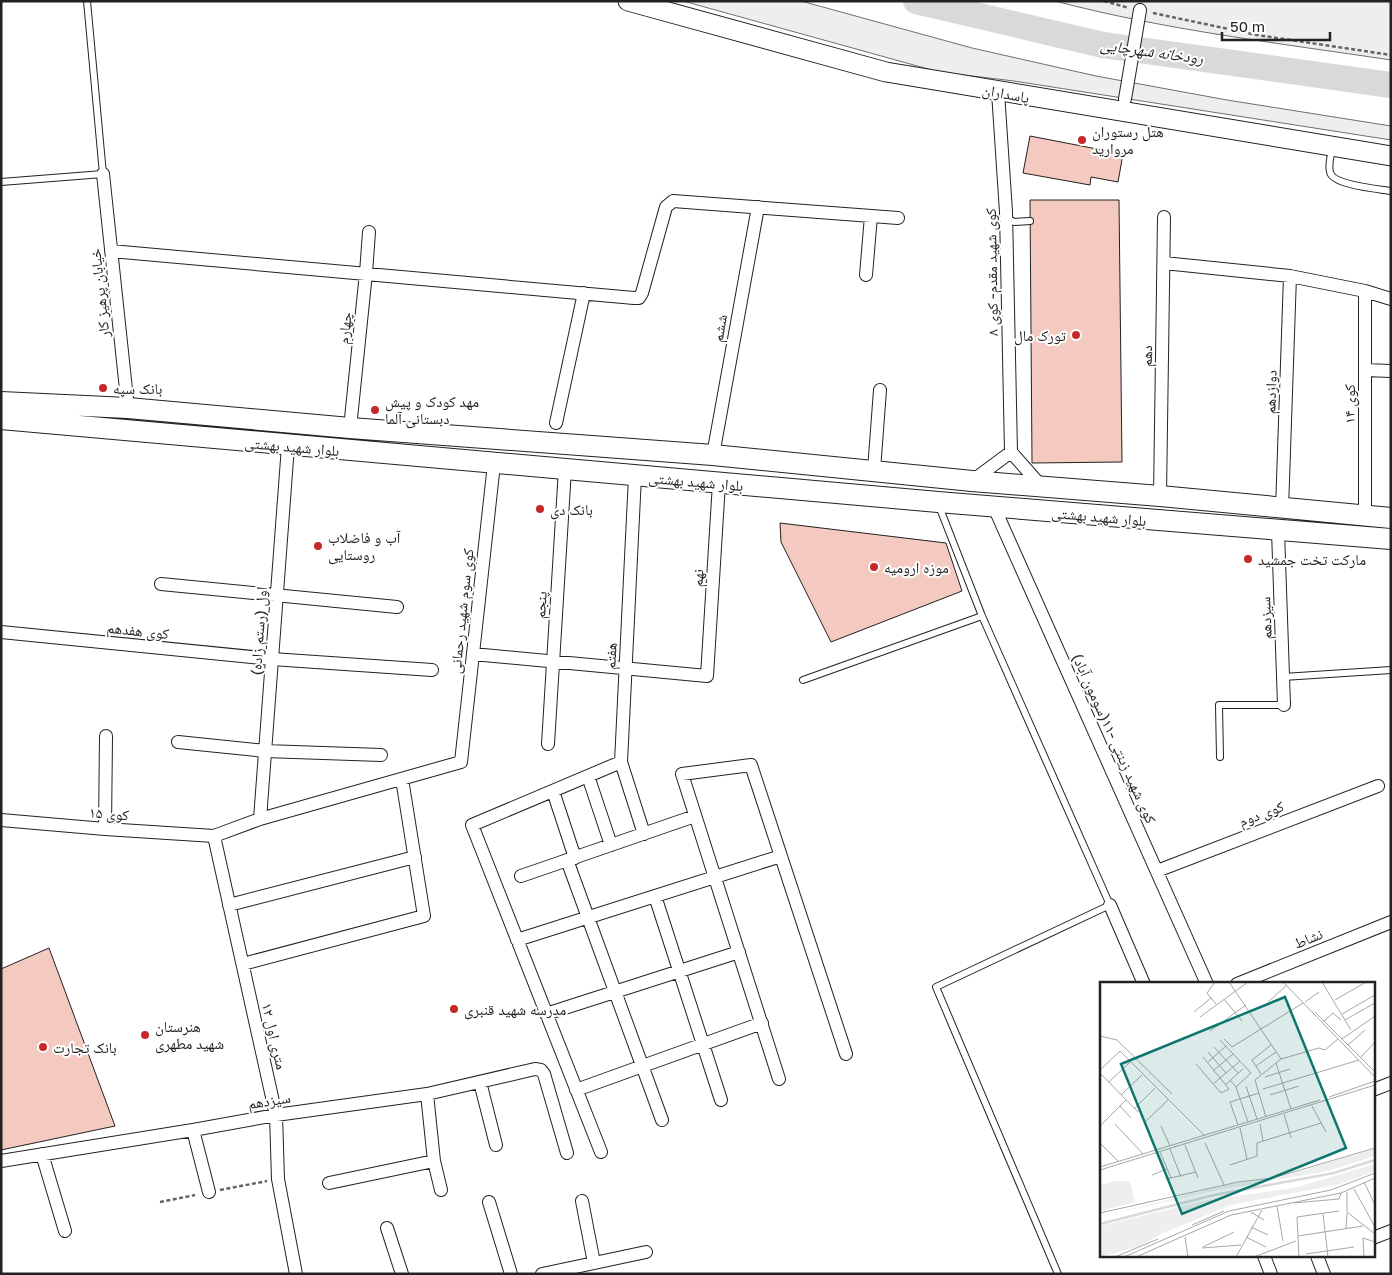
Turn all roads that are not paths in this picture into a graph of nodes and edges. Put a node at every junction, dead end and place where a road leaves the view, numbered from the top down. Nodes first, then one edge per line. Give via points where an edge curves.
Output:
1 (87, 1) edge
2 (628, 1) edge
3 (1140, 10) road end
4 (998, 92) junction
5 (1125, 99) dead end
6 (1332, 147) junction
7 (1391, 156) edge
8 (103, 174) junction
9 (1, 182) edge
10 (1391, 191) edge
11 (758, 207) junction
12 (1006, 212) junction
13 (871, 216) junction
14 (1164, 217) dead end
15 (898, 218) dead end
16 (1030, 222) dead end
17 (369, 232) dead end
18 (111, 251) junction
19 (1164, 263) junction
20 (366, 273) junction
21 (866, 275) dead end
22 (1290, 276) junction
23 (1365, 291) junction
24 (584, 293) junction
25 (1391, 299) edge
26 (1365, 370) junction
27 (1391, 371) edge
28 (880, 390) dead end
29 (1, 402) edge
30 (128, 408) junction
31 (1, 419) edge
32 (556, 423) dead end
33 (350, 428) junction
34 (288, 446) junction
35 (1011, 452) junction
36 (713, 455) junction
37 (494, 464) junction
38 (566, 469) junction
39 (874, 470) junction
40 (635, 476) junction
41 (972, 481) junction
42 (719, 483) junction
43 (1041, 486) junction
44 (1160, 496) junction
45 (938, 502) junction
46 (994, 506) junction
47 (1282, 508) junction
48 (1365, 516) junction
49 (1391, 518) edge
50 (1278, 531) junction
51 (1391, 539) edge
52 (160, 584) dead end
53 (277, 596) junction
54 (396, 607) dead end
55 (982, 616) junction
56 (1, 632) edge
57 (473, 654) junction
58 (272, 659) junction
59 (553, 661) junction
60 (626, 668) junction
61 (432, 670) dead end
62 (1391, 670) edge
63 (1283, 677) junction
64 (803, 680) dead end
65 (1284, 705) joint
66 (106, 736) dead end
67 (178, 742) dead end
68 (548, 744) dead end
69 (265, 751) junction
70 (381, 755) dead end
71 (1220, 758) dead end
72 (621, 762) junction
73 (588, 776) junction
74 (402, 779) junction
75 (1378, 786) dead end
76 (553, 791) junction
77 (696, 816) junction
78 (260, 819) junction
79 (1, 820) edge
80 (104, 830) junction
81 (644, 834) junction
82 (214, 836) junction
83 (612, 845) junction
84 (781, 856) junction
85 (414, 857) junction
86 (571, 859) junction
87 (1157, 871) junction
88 (521, 876) dead end
89 (715, 877) junction
90 (655, 896) junction
91 (230, 904) junction
92 (1110, 905) junction
93 (588, 918) junction
94 (1391, 922) edge
95 (517, 940) junction
96 (739, 952) junction
97 (243, 964) junction
98 (679, 971) junction
99 (1143, 982) edge
100 (1206, 982) edge
101 (1242, 982) edge
102 (615, 992) junction
103 (546, 1014) junction
104 (762, 1024) junction
105 (703, 1045) junction
106 (846, 1054) dead end
107 (642, 1066) junction
108 (780, 1079) dead end
109 (480, 1082) junction
110 (1391, 1083) edge
111 (576, 1090) junction
112 (1374, 1090) edge
113 (427, 1094) junction
114 (720, 1100) dead end
115 (276, 1115) junction
116 (662, 1120) dead end
117 (193, 1130) junction
118 (496, 1145) dead end
119 (601, 1152) dead end
120 (567, 1153) dead end
121 (42, 1154) junction
122 (1, 1161) edge
123 (434, 1161) junction
124 (329, 1183) dead end
125 (441, 1190) dead end
126 (209, 1192) dead end
127 (582, 1201) dead end
128 (489, 1202) dead end
129 (387, 1228) dead end
130 (65, 1231) dead end
131 (1391, 1231) edge
132 (1374, 1238) edge
133 (646, 1252) dead end
134 (1265, 1258) edge
135 (1322, 1258) edge
136 (594, 1263) junction
137 (296, 1274) edge
138 (402, 1274) edge
139 (510, 1274) edge
140 (542, 1274) edge
141 (1058, 1274) edge
142 (1271, 1274) edge
143 (1324, 1274) edge

1 - 8 lane
2 - 4 main road, پاسداران via 886,72
3 - 5 street
4 - 6 main road, پاسداران
4 - 12 street, کوی شهید مقدم- کوی ۸
6 - 7 main road, پاسداران
6 - 10 lane via 1330,172 1333,178
8 - 9 lane
8 - 18 street, خیابان پرهیز کار
11 - 13 street
11 - 24 street via 673,201 666,207 639,298
11 - 36 street, ششم
12 - 16 lane via 1009,220
12 - 35 street, کوی شهید مقدم- کوی ۸
13 - 15 street
13 - 21 street
14 - 19 street, دهم
17 - 20 street, چهارم
18 - 20 street
18 - 30 street, خیابان پرهیز کار
19 - 22 street
19 - 44 street, دهم
20 - 24 street
20 - 33 street, چهارم
22 - 23 street
22 - 47 street, دوازدهم
23 - 25 street
23 - 26 street, کوی ۱۴
24 - 32 street
26 - 27 street
26 - 48 street, کوی ۱۴
28 - 39 street
29 - 30 main road, بلوار شهید بهشتی
30 - 33 main road, بلوار شهید بهشتی
31 - 34 main road, بلوار شهید بهشتی
33 - 36 main road, بلوار شهید بهشتی
34 - 37 main road, بلوار شهید بهشتی
34 - 53 street, اول (رستم زاده)
35 - 41 street
35 - 43 street
36 - 39 main road, بلوار شهید بهشتی
37 - 38 main road, بلوار شهید بهشتی
37 - 57 street, کوی سوم شهید رحمانی
38 - 40 main road, بلوار شهید بهشتی
38 - 59 street, پنجم
39 - 41 main road, بلوار شهید بهشتی
40 - 42 main road, بلوار شهید بهشتی
40 - 60 street, هفتم
41 - 43 main road, بلوار شهید بهشتی
42 - 45 main road, بلوار شهید بهشتی
42 - 60 street, نهم via 707,676
43 - 44 main road, بلوار شهید بهشتی
44 - 47 main road, بلوار شهید بهشتی
45 - 46 main road, بلوار شهید بهشتی
45 - 55 lane
46 - 50 main road, بلوار شهید بهشتی
46 - 87 street, کوی شهید زینتی -۱۱(سومون آباد)
47 - 48 main road, بلوار شهید بهشتی
48 - 49 main road, بلوار شهید بهشتی
50 - 51 main road, بلوار شهید بهشتی
50 - 63 street, سیزدهم
52 - 53 street
53 - 54 street
53 - 58 street, اول (رستم زاده)
55 - 64 lane
55 - 92 lane
56 - 58 street, کوی هفدهم
57 - 59 street
57 - 74 street, کوی سوم شهید رحمانی via 461,762
58 - 61 street, کوی هفدهم
58 - 69 street, اول (رستم زاده)
59 - 60 street
59 - 68 street, پنجم
60 - 72 street, هفتم
62 - 63 lane
63 - 65 street, سیزدهم
65 - 71 lane via 1219,705
66 - 80 street
67 - 69 street
69 - 70 street
69 - 78 street, اول (رستم زاده)
72 - 73 street
72 - 81 street, هفتم
73 - 76 street
73 - 83 street
74 - 78 street
74 - 85 street
75 - 87 street, کوی دوم
76 - 86 street
76 - 95 street via 472,825
77 - 81 street
77 - 84 street via 682,774 751,765
77 - 89 street
78 - 82 street
79 - 80 street, کوی ۱۵
80 - 82 street, کوی ۱۵
81 - 83 street
82 - 91 street, ۱۲ متری اول
83 - 86 street
84 - 89 street
84 - 106 street
85 - 91 street
85 - 97 street via 424,916
86 - 88 street
86 - 93 street
87 - 100 street, کوی شهید زینتی -۱۱(سومون آباد)
89 - 90 street
89 - 96 street
90 - 93 street
90 - 98 street
91 - 97 street, ۱۲ متری اول
92 - 99 street
92 - 141 lane via 936,987
93 - 95 street
93 - 102 street
94 - 101 street, نشاط
95 - 103 street
96 - 98 street
96 - 104 street
97 - 115 street, ۱۲ متری اول
98 - 102 street
98 - 105 street
102 - 103 street
102 - 107 street
103 - 111 street
104 - 105 street
104 - 108 street
105 - 107 street
105 - 114 street
107 - 111 street
107 - 116 street
109 - 113 street, سیزدهم
109 - 118 street
109 - 120 street, سیزدهم via 541,1070
110 - 112 street
111 - 119 street
113 - 115 street, سیزدهم
113 - 123 street
115 - 117 street, سیزدهم
115 - 137 street, ۱۲ متری اول via 278,1179
117 - 121 street, سیزدهم
117 - 126 street
121 - 122 street, سیزدهم
121 - 130 street
123 - 124 street
123 - 125 street
127 - 136 street
128 - 139 street
129 - 138 street
131 - 132 street
133 - 136 street
134 - 142 street
135 - 143 street
136 - 140 street

